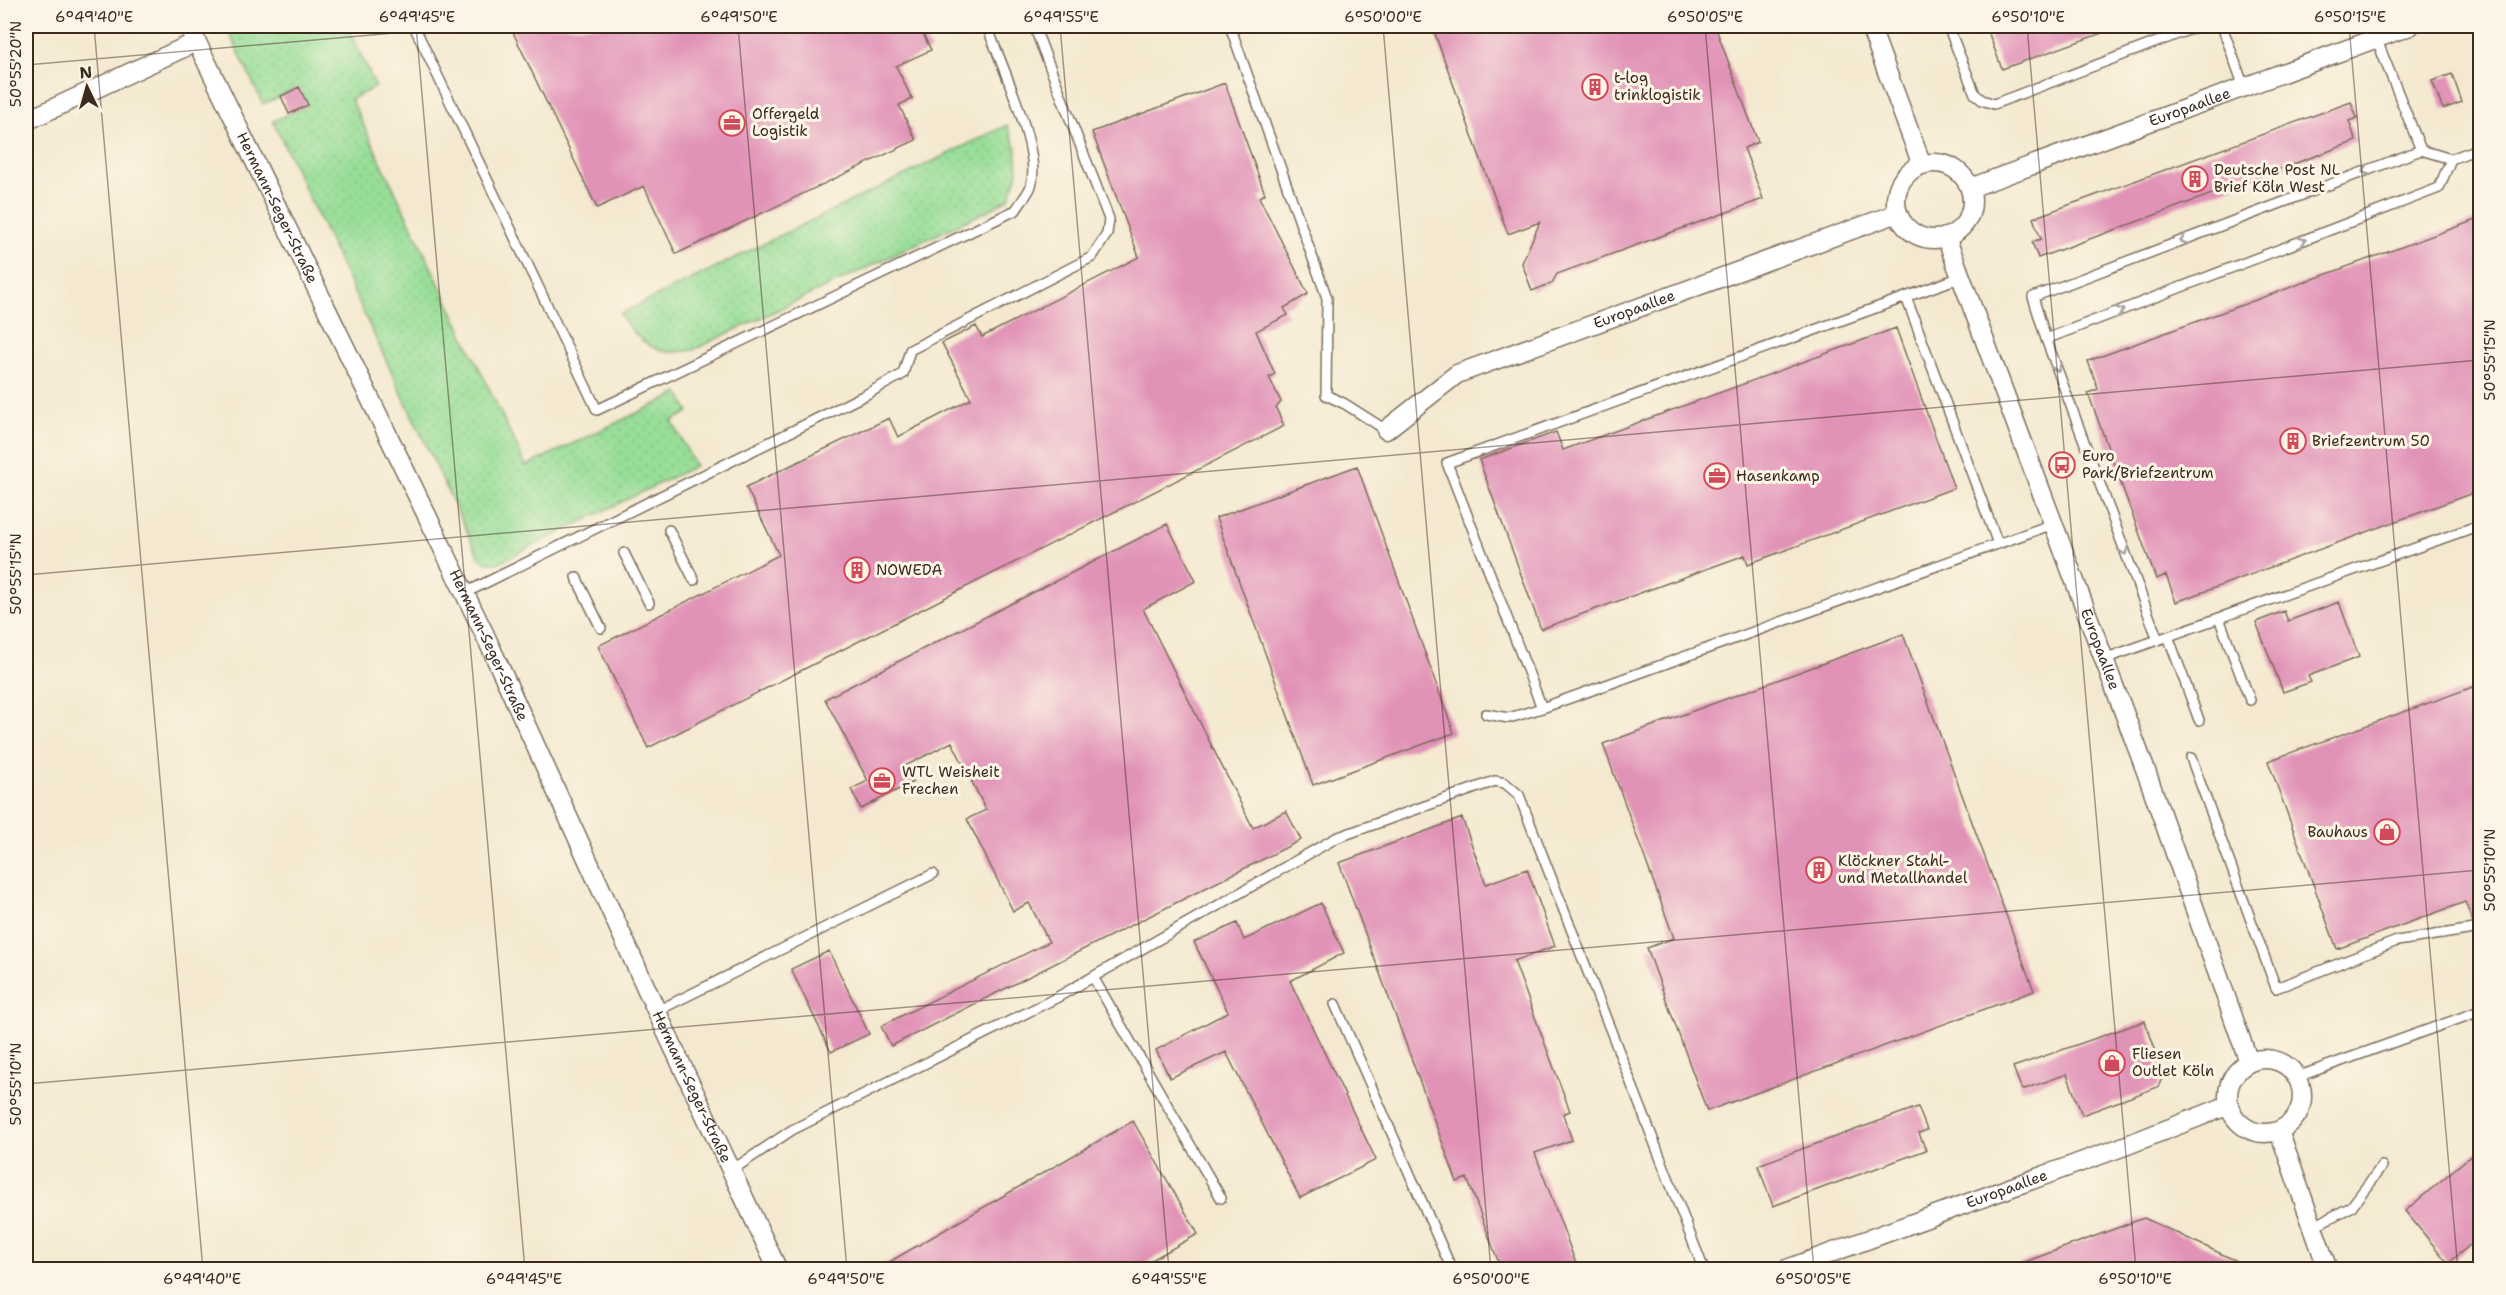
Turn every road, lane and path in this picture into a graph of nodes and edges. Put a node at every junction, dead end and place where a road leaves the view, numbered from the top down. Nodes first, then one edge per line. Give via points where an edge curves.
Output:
1 (189, 26) edge
2 (414, 26) edge
3 (987, 26) edge
4 (1034, 26) edge
5 (1230, 26) edge
6 (1870, 26) edge
7 (1948, 26) edge
8 (2199, 26) edge
9 (2223, 26) edge
10 (2410, 26) edge
11 (2376, 38) junction
12 (196, 42) junction
13 (2244, 87) junction
14 (26, 121) edge
15 (2481, 148) edge
16 (2421, 150) junction
17 (2451, 159) junction
18 (1922, 165) junction
19 (1970, 188) junction
20 (1898, 213) junction
21 (1946, 237) junction
22 (1961, 277) junction
23 (1906, 297) junction
24 (2046, 339) junction
25 (1386, 430) joint
26 (2053, 524) junction
27 (2481, 525) edge
28 (669, 530) dead end
29 (1998, 544) junction
30 (624, 554) dead end
31 (576, 577) dead end
32 (694, 580) dead end
33 (465, 593) junction
34 (649, 603) dead end
35 (2219, 618) junction
36 (601, 628) dead end
37 (2168, 636) junction
38 (2158, 640) junction
39 (2104, 659) junction
40 (2250, 700) dead end
41 (1542, 708) junction
42 (1486, 714) dead end
43 (2199, 720) dead end
44 (2191, 758) dead end
45 (933, 874) dead end
46 (2481, 928) edge
47 (1093, 977) junction
48 (1335, 1004) dead end
49 (657, 1011) junction
50 (2481, 1011) edge
51 (2249, 1062) junction
52 (2297, 1077) junction
53 (2229, 1105) junction
54 (2279, 1131) junction
55 (2382, 1166) dead end
56 (732, 1170) junction
57 (1221, 1198) dead end
58 (2312, 1227) junction
59 (778, 1269) edge
60 (1452, 1269) edge
61 (1704, 1269) edge
62 (1784, 1269) edge
63 (2328, 1269) edge

1 - 12 street, Hermann-Seger-Straße
2 - 3 lane via 597,410 1016,210 1031,186 1033,161 1026,125
4 - 33 lane via 1109,219 1107,234 1092,257 910,350 903,374 865,395
5 - 25 lane via 1327,298 1326,395
6 - 18 street
7 - 8 lane via 1974,94 1994,104
9 - 13 lane
10 - 11 street, Europaallee
11 - 13 street, Europaallee
11 - 16 lane
12 - 14 street
12 - 33 street, Hermann-Seger-Straße
13 - 19 street, Europaallee
15 - 17 lane
16 - 17 lane
16 -> 24 lane via 2033,297
24 -> 17 lane via 2439,188
18 - 19 street via 1949,166
18 - 20 street via 1900,183 1896,196
19 - 21 street via 1969,216 1958,231
20 - 21 street via 1904,225 1920,236
20 - 25 street, Europaallee via 1457,374
21 - 22 street, Europaallee
22 - 23 lane
22 - 26 street, Europaallee
23 - 29 lane
23 - 41 lane via 1447,463
24 -> 38 lane
26 - 29 lane
26 - 39 street, Europaallee
27 - 35 lane
28 - 32 lane
29 - 41 lane
30 - 34 lane
31 - 36 lane
33 - 49 street, Hermann-Seger-Straße
35 - 37 lane
35 - 40 lane
37 - 38 lane
37 - 43 lane
38 - 39 lane
39 - 51 street, Europaallee
41 - 42 lane via 1509,718
44 - 46 lane via 2276,988 2397,941
45 - 49 lane
47 - 56 lane via 792,1130
47 - 57 lane
47 - 61 lane via 1335,838 1486,783 1505,783 1519,795
48 - 60 lane
49 - 56 street, Hermann-Seger-Straße
50 - 52 lane
51 - 52 street via 2276,1060
51 - 53 street via 2231,1080
52 - 54 street via 2302,1101 2298,1114
53 - 54 street via 2232,1115 2248,1129
53 - 62 street, Europaallee
54 - 58 street
55 - 58 lane via 2351,1207
56 - 59 street, Hermann-Seger-Straße
58 - 63 street

